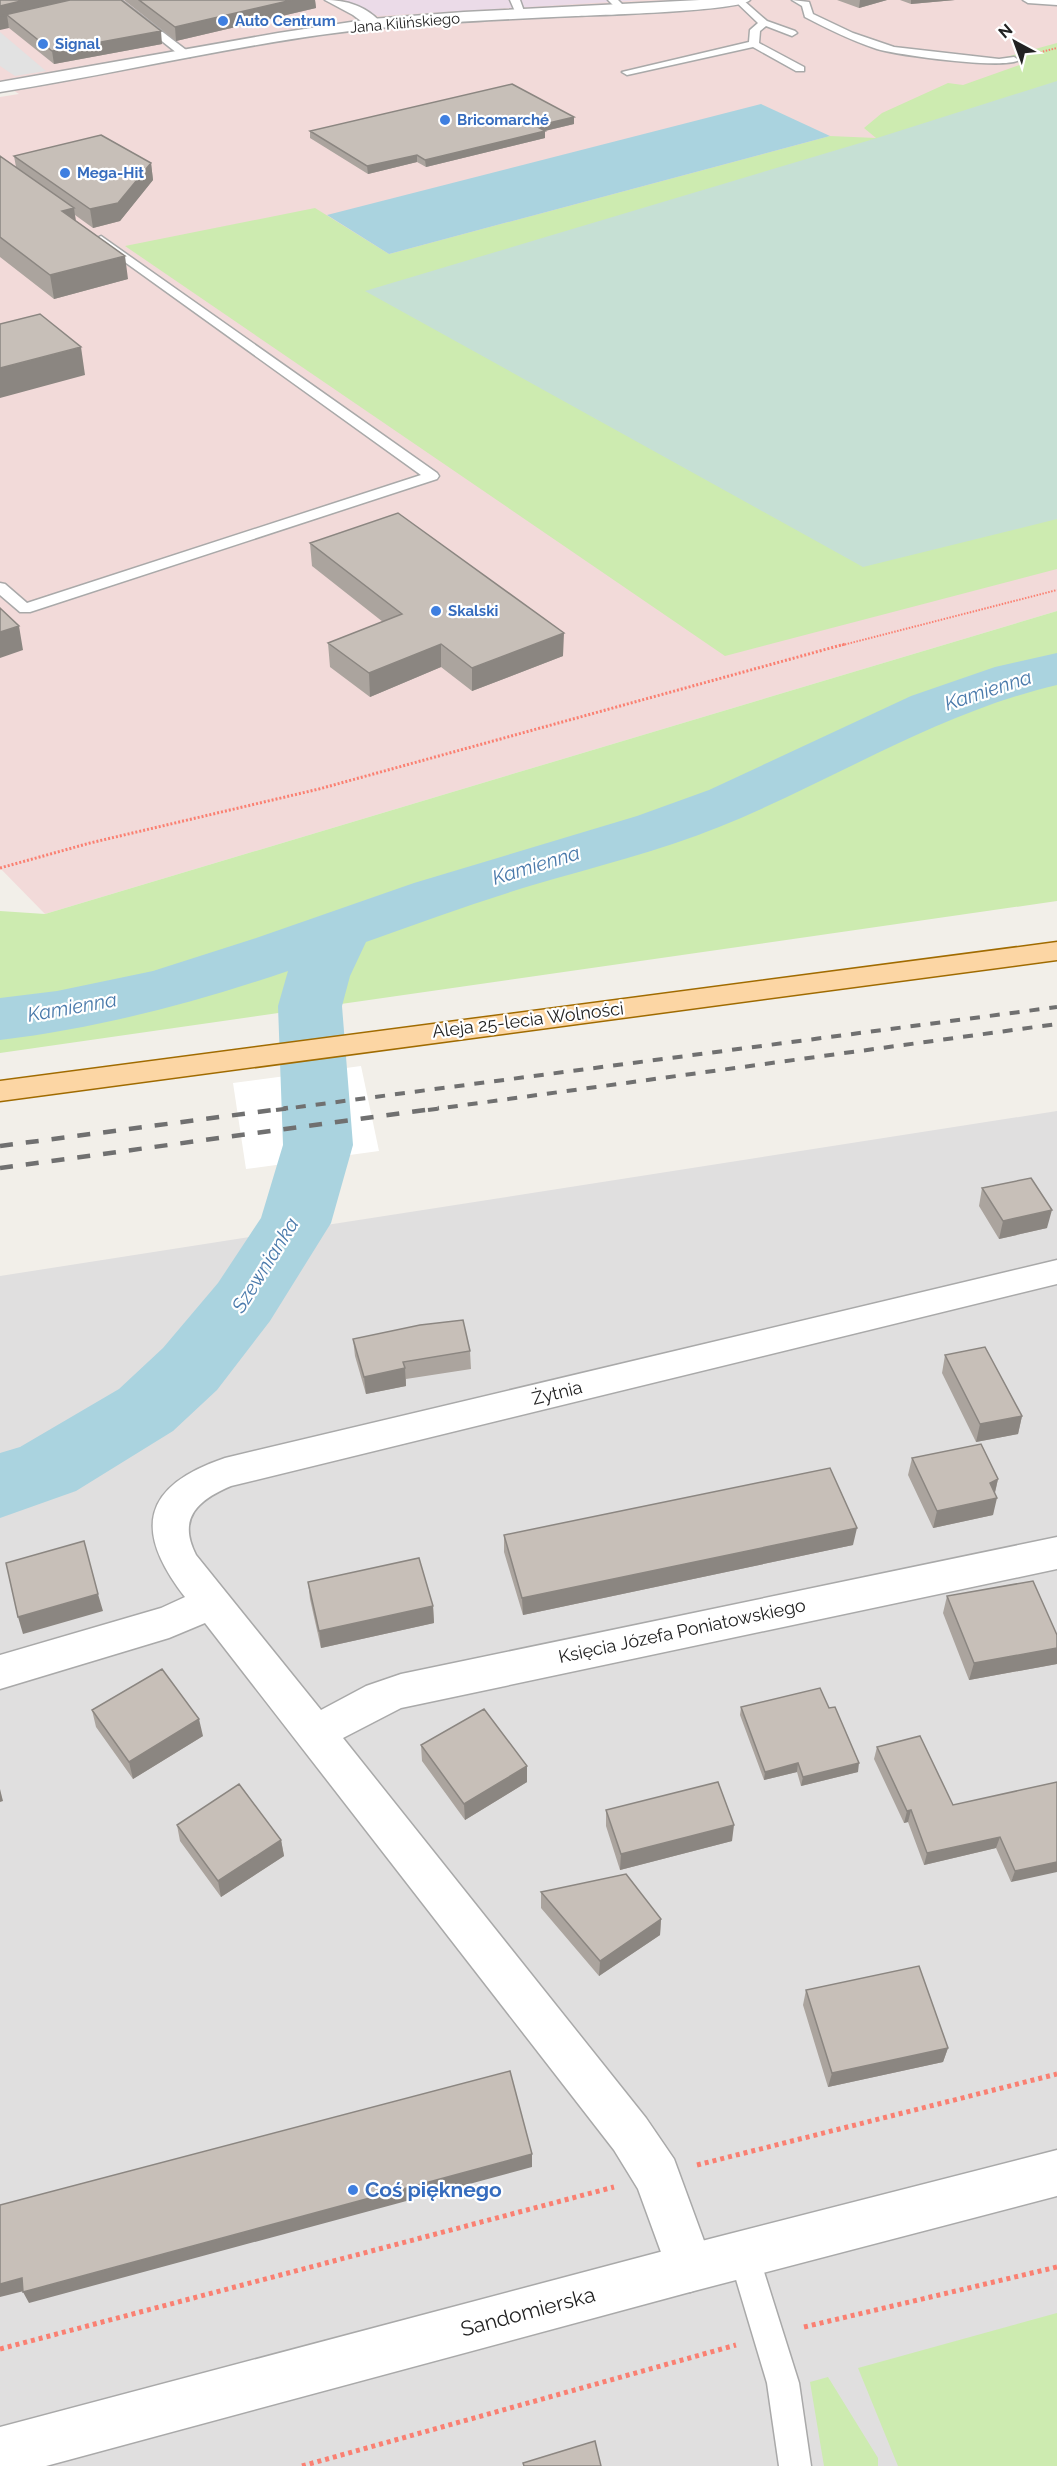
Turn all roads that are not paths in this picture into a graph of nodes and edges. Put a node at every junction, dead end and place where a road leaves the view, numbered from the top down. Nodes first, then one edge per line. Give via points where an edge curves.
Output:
1 (115, 0) edge
2 (332, 0) edge
3 (743, 0) edge
4 (798, 0) edge
5 (1028, 0) edge
6 (738, 1) edge
7 (1057, 2) edge
8 (617, 4) edge
9 (518, 7) edge
10 (764, 23) junction
11 (374, 24) junction
12 (792, 33) dead end
13 (754, 44) junction
14 (186, 55) junction
15 (1014, 60) dead end
16 (800, 69) dead end
17 (627, 72) dead end
18 (0, 87) edge
19 (86, 229) edge
20 (0, 587) edge
21 (1057, 951) edge
22 (0, 1090) edge
23 (1057, 1272) edge
24 (1057, 1553) edge
25 (212, 1603) junction
26 (0, 1672) edge
27 (316, 1733) junction
28 (1057, 2173) edge
29 (744, 2256) junction
30 (690, 2268) junction
31 (0, 2453) edge
32 (795, 2466) edge

1 - 14 lane
2 - 11 street
3 - 6 street, Jana Kilińskiego
4 - 15 lane via 806,4 808,15 851,37 892,50 999,62
5 - 7 lane
6 - 8 street, Jana Kilińskiego
6 - 10 lane
8 - 9 street, Jana Kilińskiego
9 - 11 street, Jana Kilińskiego
10 - 12 lane
10 - 13 lane via 755,30
11 - 14 street, Jana Kilińskiego
13 - 16 lane
13 - 17 lane
14 - 18 street, Jana Kilińskiego
19 - 20 lane via 432,476 25,609
21 - 22 main road, Aleja 25-lecia Wolności
23 - 25 street, Żytnia via 209,1479 180,1498 169,1523 177,1557
24 - 27 street, Księcia Józefa Poniatowskiego via 401,1690
25 - 26 street via 169,1622
25 - 27 street
27 - 30 street via 630,2134 657,2176
28 - 29 street, Sandomierska
29 - 30 street, Sandomierska
29 - 32 lane via 783,2383
30 - 31 street, Sandomierska

